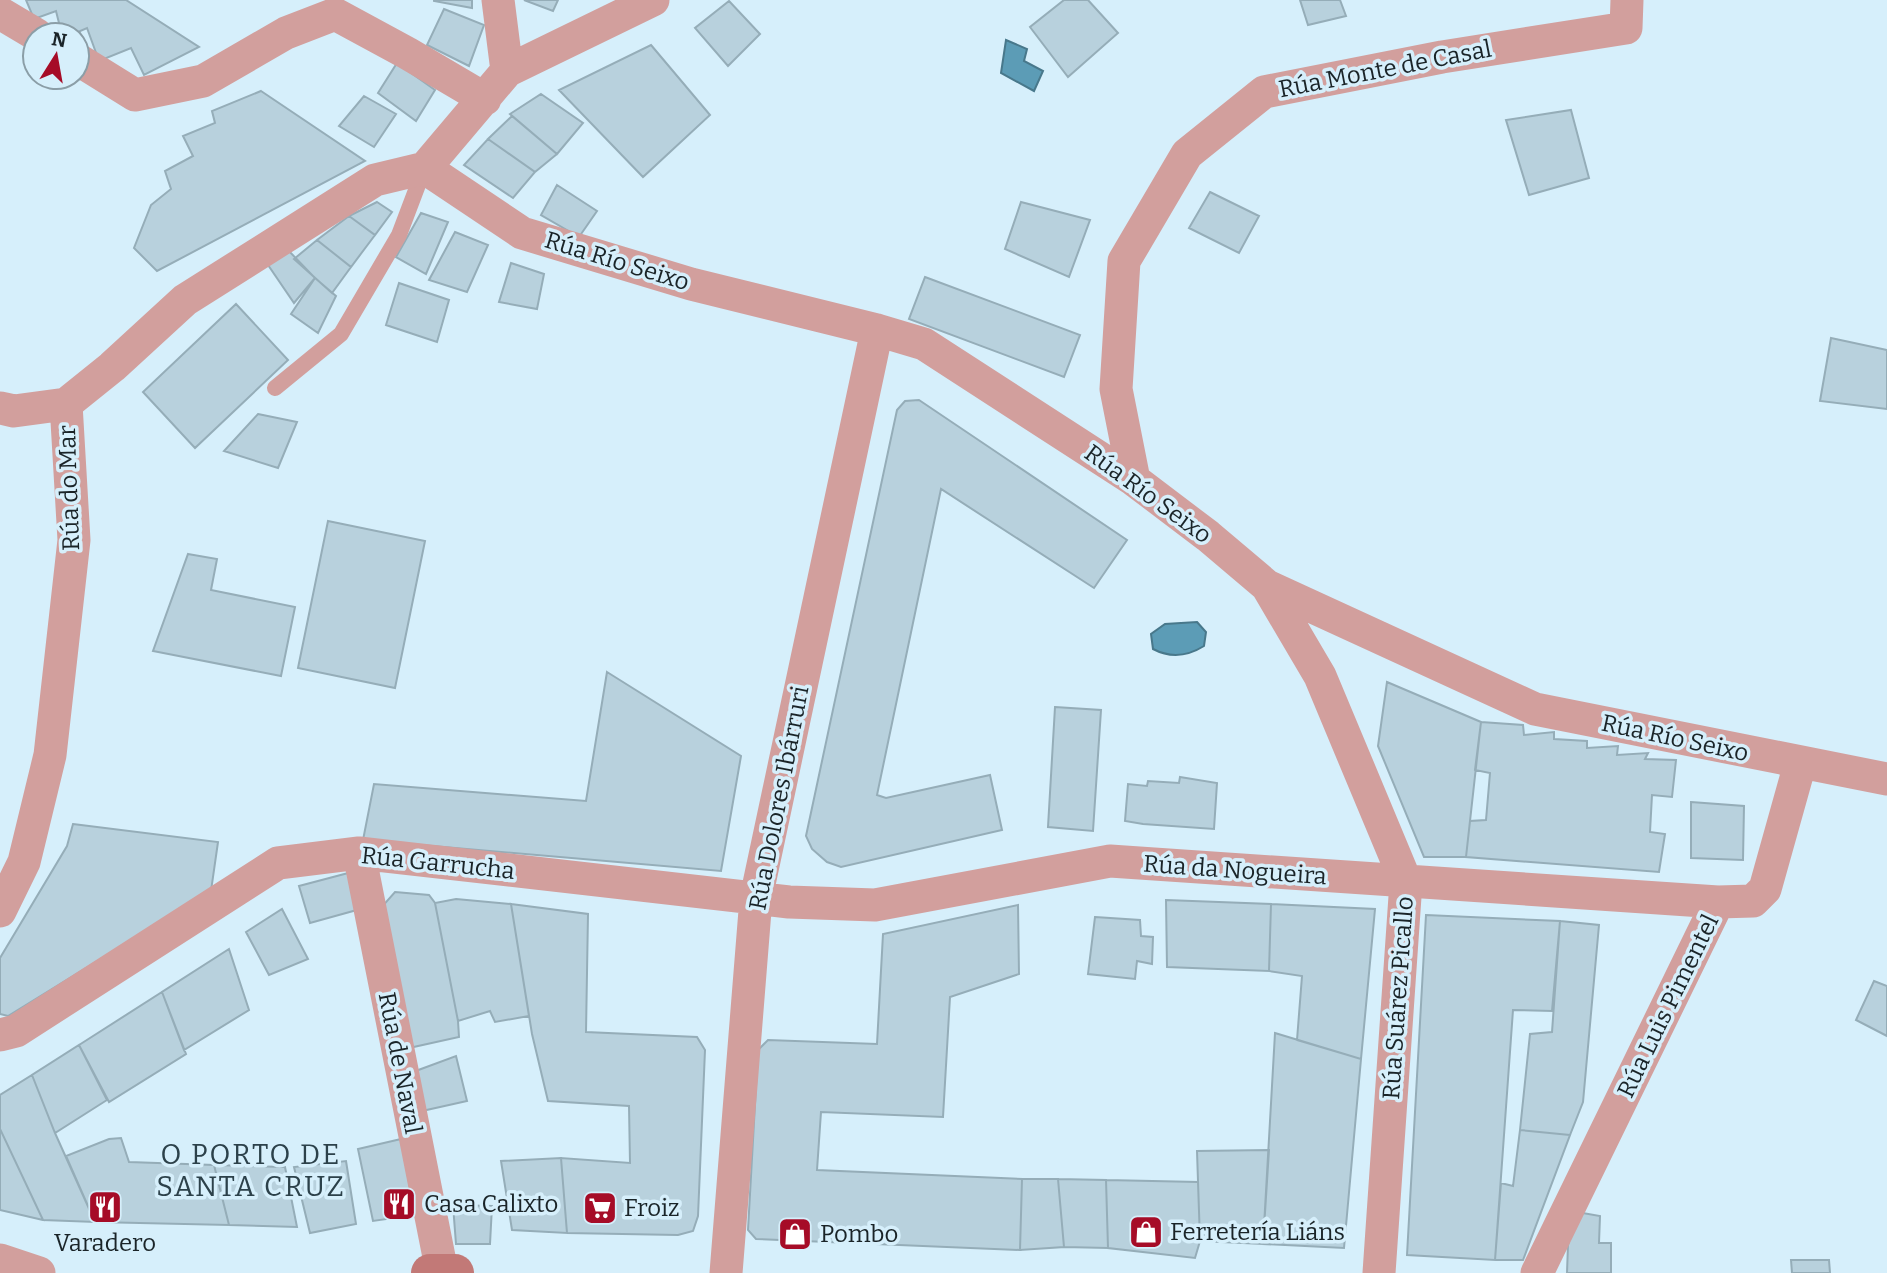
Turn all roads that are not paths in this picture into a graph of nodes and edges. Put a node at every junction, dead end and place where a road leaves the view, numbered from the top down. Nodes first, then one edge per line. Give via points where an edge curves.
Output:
1 (498, 0) edge
2 (653, 0) edge
3 (1627, 0) edge
4 (0, 13) edge
5 (21, 25) edge
6 (91, 68) edge
7 (508, 71) junction
8 (485, 99) junction
9 (425, 168) junction
10 (877, 330) junction
11 (275, 388) dead end
12 (66, 404) junction
13 (0, 408) edge
14 (1134, 480) junction
15 (1267, 586) junction
16 (1800, 764) junction
17 (1887, 779) edge
18 (359, 853) junction
19 (1406, 883) junction
20 (756, 898) junction
21 (1718, 902) junction
22 (0, 911) edge
23 (0, 1035) edge
24 (0, 1260) edge
25 (442, 1272) edge
26 (39, 1273) edge
27 (430, 1273) edge
28 (455, 1273) edge
29 (726, 1273) edge
30 (1380, 1273) edge
31 (1537, 1273) edge

1 - 7 street
2 - 7 street
3 - 14 street, Rúa Monte de Casal via 1626,28 1264,92 1187,154 1124,261 1116,389
4 - 5 street
6 - 8 street via 135,95 203,80 286,33 334,14
7 - 8 street
8 - 9 street
9 - 10 street, Rúa Río Seixo via 522,233 691,284
9 - 11 lane via 399,236 341,334
9 - 12 street, Rúa do Mar via 375,180 185,300
10 - 14 street, Rúa Río Seixo via 924,344
10 - 20 street, Rúa Dolores Ibárruri
12 - 13 street via 14,411
12 - 22 street, Rúa do Mar via 74,540 50,755 24,862
14 - 15 street, Rúa Río Seixo
15 - 16 street, Rúa Río Seixo via 1535,709
15 - 19 street, Rúa Suárez Picallo via 1320,676
16 - 17 street, Rúa Río Seixo
16 - 21 street, Rúa Luis Pimentel via 1765,889 1753,901
18 - 20 street, Rúa Garrucha
18 - 23 street, Rúa Garrucha via 278,863 16,1031
18 - 25 street, Rúa de Naval
19 - 20 street, Rúa da Nogueira via 1110,861 875,905
19 - 21 street, Rúa da Nogueira
19 - 30 street, Rúa Suárez Picallo
20 - 29 street, Rúa Dolores Ibárruri
21 - 31 street, Rúa Luis Pimentel
24 - 26 street
25 - 27 main road
25 - 28 main road

